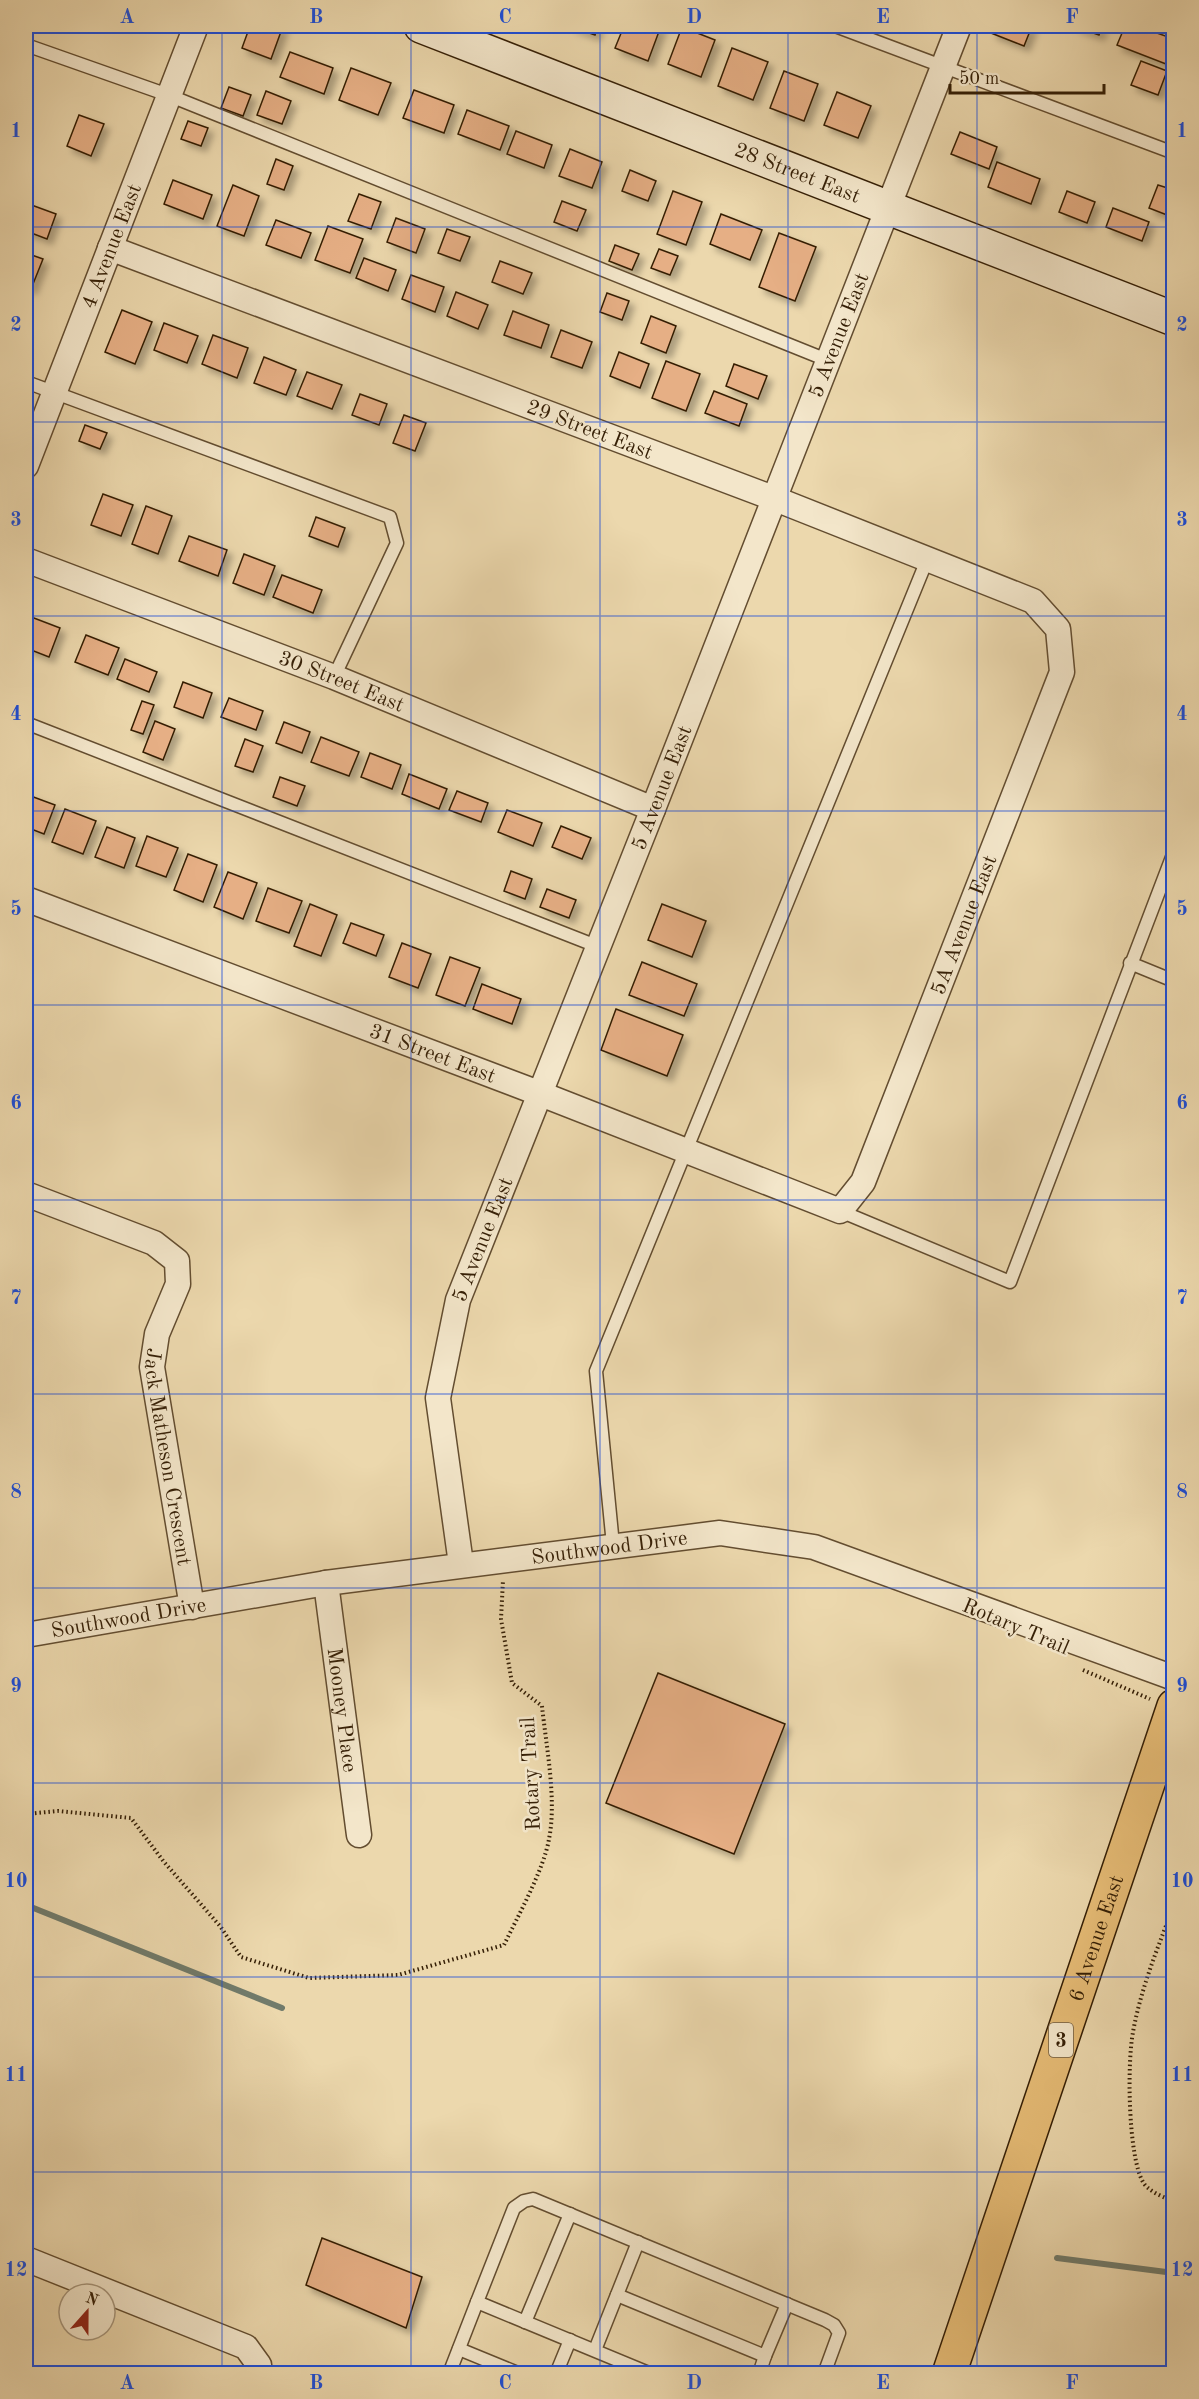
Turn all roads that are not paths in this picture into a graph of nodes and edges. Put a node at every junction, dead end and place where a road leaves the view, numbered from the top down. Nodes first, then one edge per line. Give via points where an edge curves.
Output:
1 (196, 26) edge
2 (421, 26) edge
3 (835, 26) edge
4 (959, 26) edge
5 (26, 45) edge
6 (943, 67) junction
7 (168, 95) junction
8 (1173, 153) edge
9 (887, 208) junction
10 (110, 248) junction
11 (1173, 319) edge
12 (827, 360) junction
13 (26, 382) edge
14 (54, 392) junction
15 (26, 466) edge
16 (772, 498) junction
17 (26, 560) edge
18 (927, 560) junction
19 (1058, 629) joint
20 (334, 677) junction
21 (26, 723) edge
22 (653, 809) junction
23 (1173, 852) edge
24 (26, 899) edge
25 (599, 947) junction
26 (1130, 963) junction
27 (1173, 981) edge
28 (541, 1094) junction
29 (687, 1151) junction
30 (26, 1194) edge
31 (840, 1211) junction
32 (613, 1545) junction
33 (461, 1564) junction
34 (326, 1583) junction
35 (192, 1606) junction
36 (26, 1635) edge
37 (1173, 1678) edge
38 (1162, 1703) edge
39 (359, 1834) dead end
40 (570, 2214) junction
41 (638, 2242) junction
42 (26, 2259) edge
43 (617, 2295) junction
44 (477, 2302) junction
45 (787, 2304) junction
46 (525, 2322) junction
47 (570, 2340) junction
48 (459, 2349) junction
49 (595, 2350) junction
50 (765, 2356) junction
51 (256, 2373) edge
52 (449, 2373) edge
53 (520, 2373) edge
54 (556, 2373) edge
55 (651, 2373) edge
56 (759, 2373) edge
57 (824, 2373) edge
58 (949, 2373) edge

1 - 7 street, 4 Avenue East
2 - 9 street, 28 Street East
3 - 6 lane
4 - 6 street, 5 Avenue East
5 - 7 lane
6 - 8 lane
6 - 9 street, 5 Avenue East
7 - 10 street, 4 Avenue East
7 - 12 lane
9 - 11 street, 28 Street East
9 - 12 street, 5 Avenue East
10 - 14 street, 4 Avenue East
10 - 16 street, 29 Street East
12 - 16 street, 5 Avenue East
13 - 14 lane
14 - 15 street, 4 Avenue East
14 - 20 lane via 390,517 397,543
16 - 18 street, 29 Street East
16 - 22 street, 5 Avenue East
17 - 20 street, 30 Street East
18 - 19 street, 29 Street East via 1034,601
18 - 29 lane
19 - 31 street, 5A Avenue East via 1062,672 863,1182
20 - 22 street, 30 Street East
21 - 25 lane
22 - 25 street, 5 Avenue East
23 - 26 lane
24 - 28 street, 31 Street East
25 - 28 street, 5 Avenue East
26 - 27 lane
26 - 31 lane via 1010,1282
28 - 29 street, 31 Street East
28 - 33 street, 5 Avenue East via 458,1300 438,1398
29 - 31 street, 31 Street East
29 - 32 lane via 596,1371
30 - 35 street, Jack Matheson Crescent via 154,1243 177,1261 178,1284 157,1334 152,1367
32 - 33 street, Southwood Drive
32 - 37 street, Southwood Drive via 720,1533 814,1547
33 - 34 street, Southwood Drive
34 - 35 street, Southwood Drive
34 - 39 street, Mooney Place
35 - 36 street, Southwood Drive
38 - 58 main road, 6 Avenue East / 3
40 - 41 lane
40 - 44 lane via 533,2199 514,2208
40 - 46 lane
41 - 43 lane
41 - 45 lane
42 - 51 street via 246,2347 259,2365
43 - 49 lane
43 - 50 lane
44 - 46 lane
44 - 48 lane
45 - 50 lane
45 - 57 lane via 834,2325 839,2333
46 - 47 lane
47 - 49 lane
47 - 54 lane
48 - 52 lane
48 - 53 lane
49 - 55 lane
50 - 56 lane

